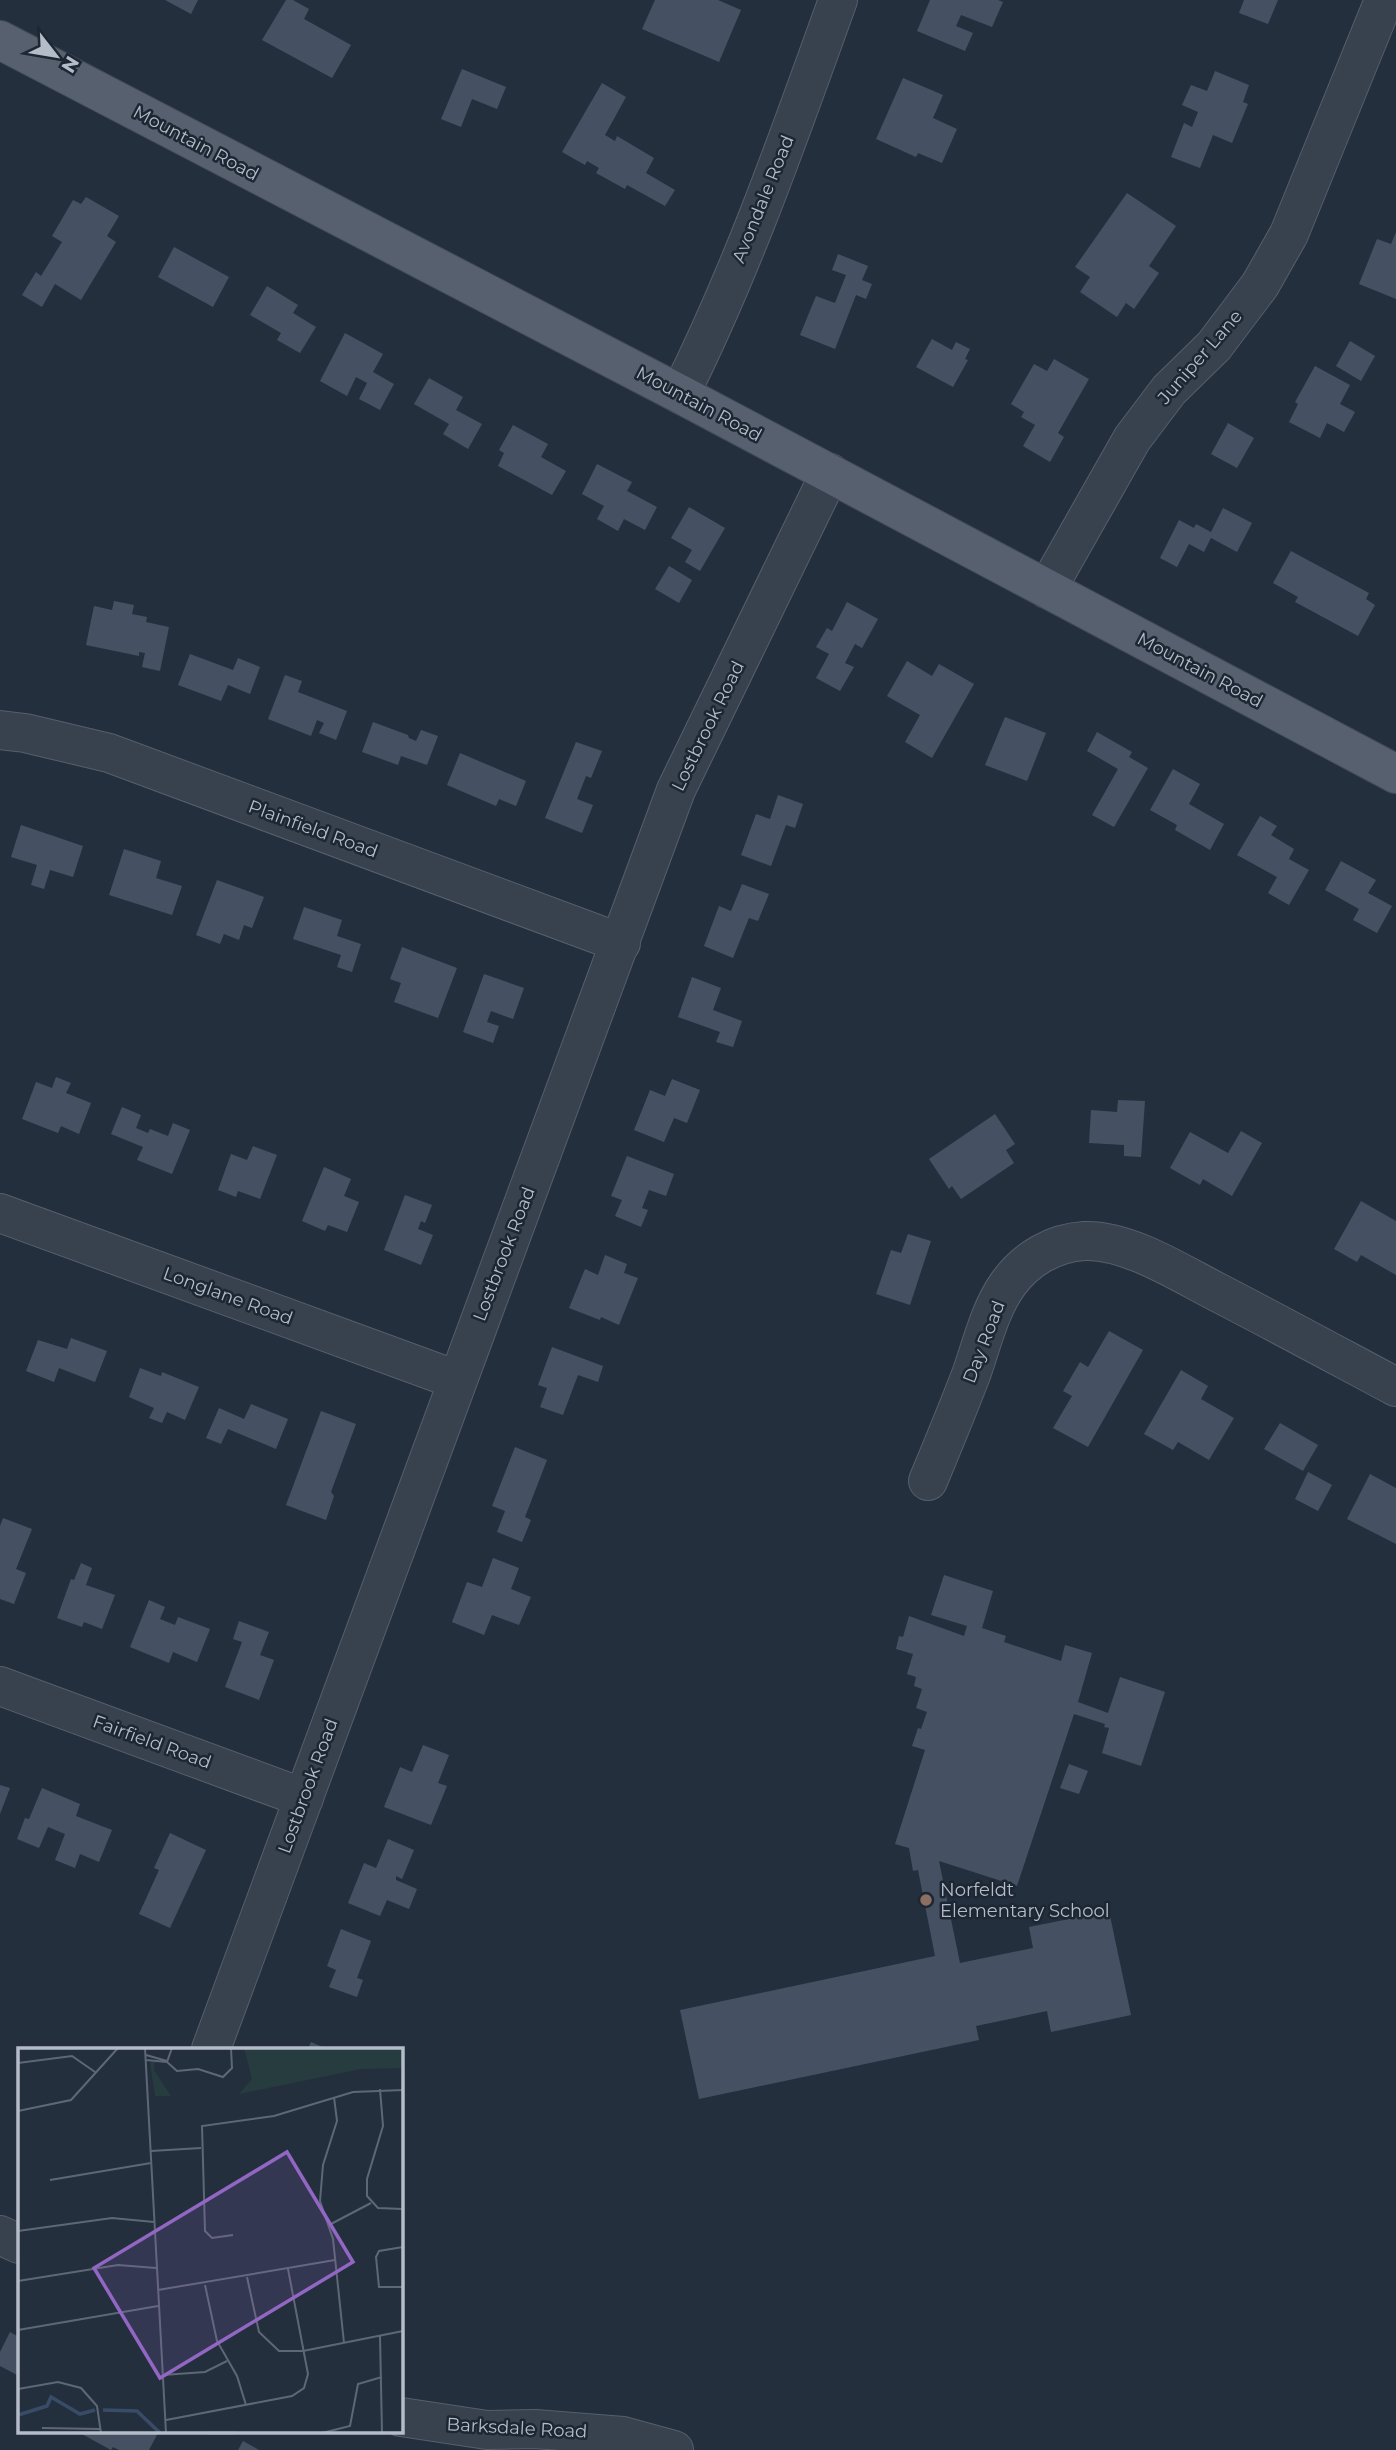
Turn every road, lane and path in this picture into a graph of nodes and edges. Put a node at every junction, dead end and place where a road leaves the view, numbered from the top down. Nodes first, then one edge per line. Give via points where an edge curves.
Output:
1 (838, 0) edge
2 (1384, 0) edge
3 (2, 47) edge
4 (680, 394) junction
5 (830, 473) junction
6 (1046, 589) junction
7 (0, 730) edge
8 (1396, 774) edge
9 (621, 943) junction
10 (0, 1213) edge
11 (457, 1380) junction
12 (1396, 1387) edge
13 (929, 1481) dead end
14 (0, 1686) edge
15 (303, 1798) junction
16 (211, 2048) edge
17 (0, 2235) edge
18 (18, 2244) edge
19 (402, 2417) edge
20 (487, 2440) edge
21 (674, 2450) edge

1 - 4 street, Avondale Road via 783,151
2 - 6 street, Juniper Lane via 1289,234 1260,285 1214,346 1170,390 1132,439
3 - 4 main road, Mountain Road
4 - 5 main road, Mountain Road
5 - 6 main road, Mountain Road
5 - 9 street, Lostbrook Road via 677,790
6 - 8 main road, Mountain Road
7 - 9 street, Plainfield Road via 109,753
9 - 11 street, Lostbrook Road
10 - 11 street, Longlane Road
11 - 15 street, Lostbrook Road
12 - 13 street, Day Road via 1165,1266 1124,1248 1086,1241 1036,1256 1019,1270 996,1304
14 - 15 street, Fairfield Road
15 - 16 street, Lostbrook Road
17 - 18 street
19 - 20 street, Barksdale Road
20 - 21 street, Barksdale Road via 535,2429 623,2436

